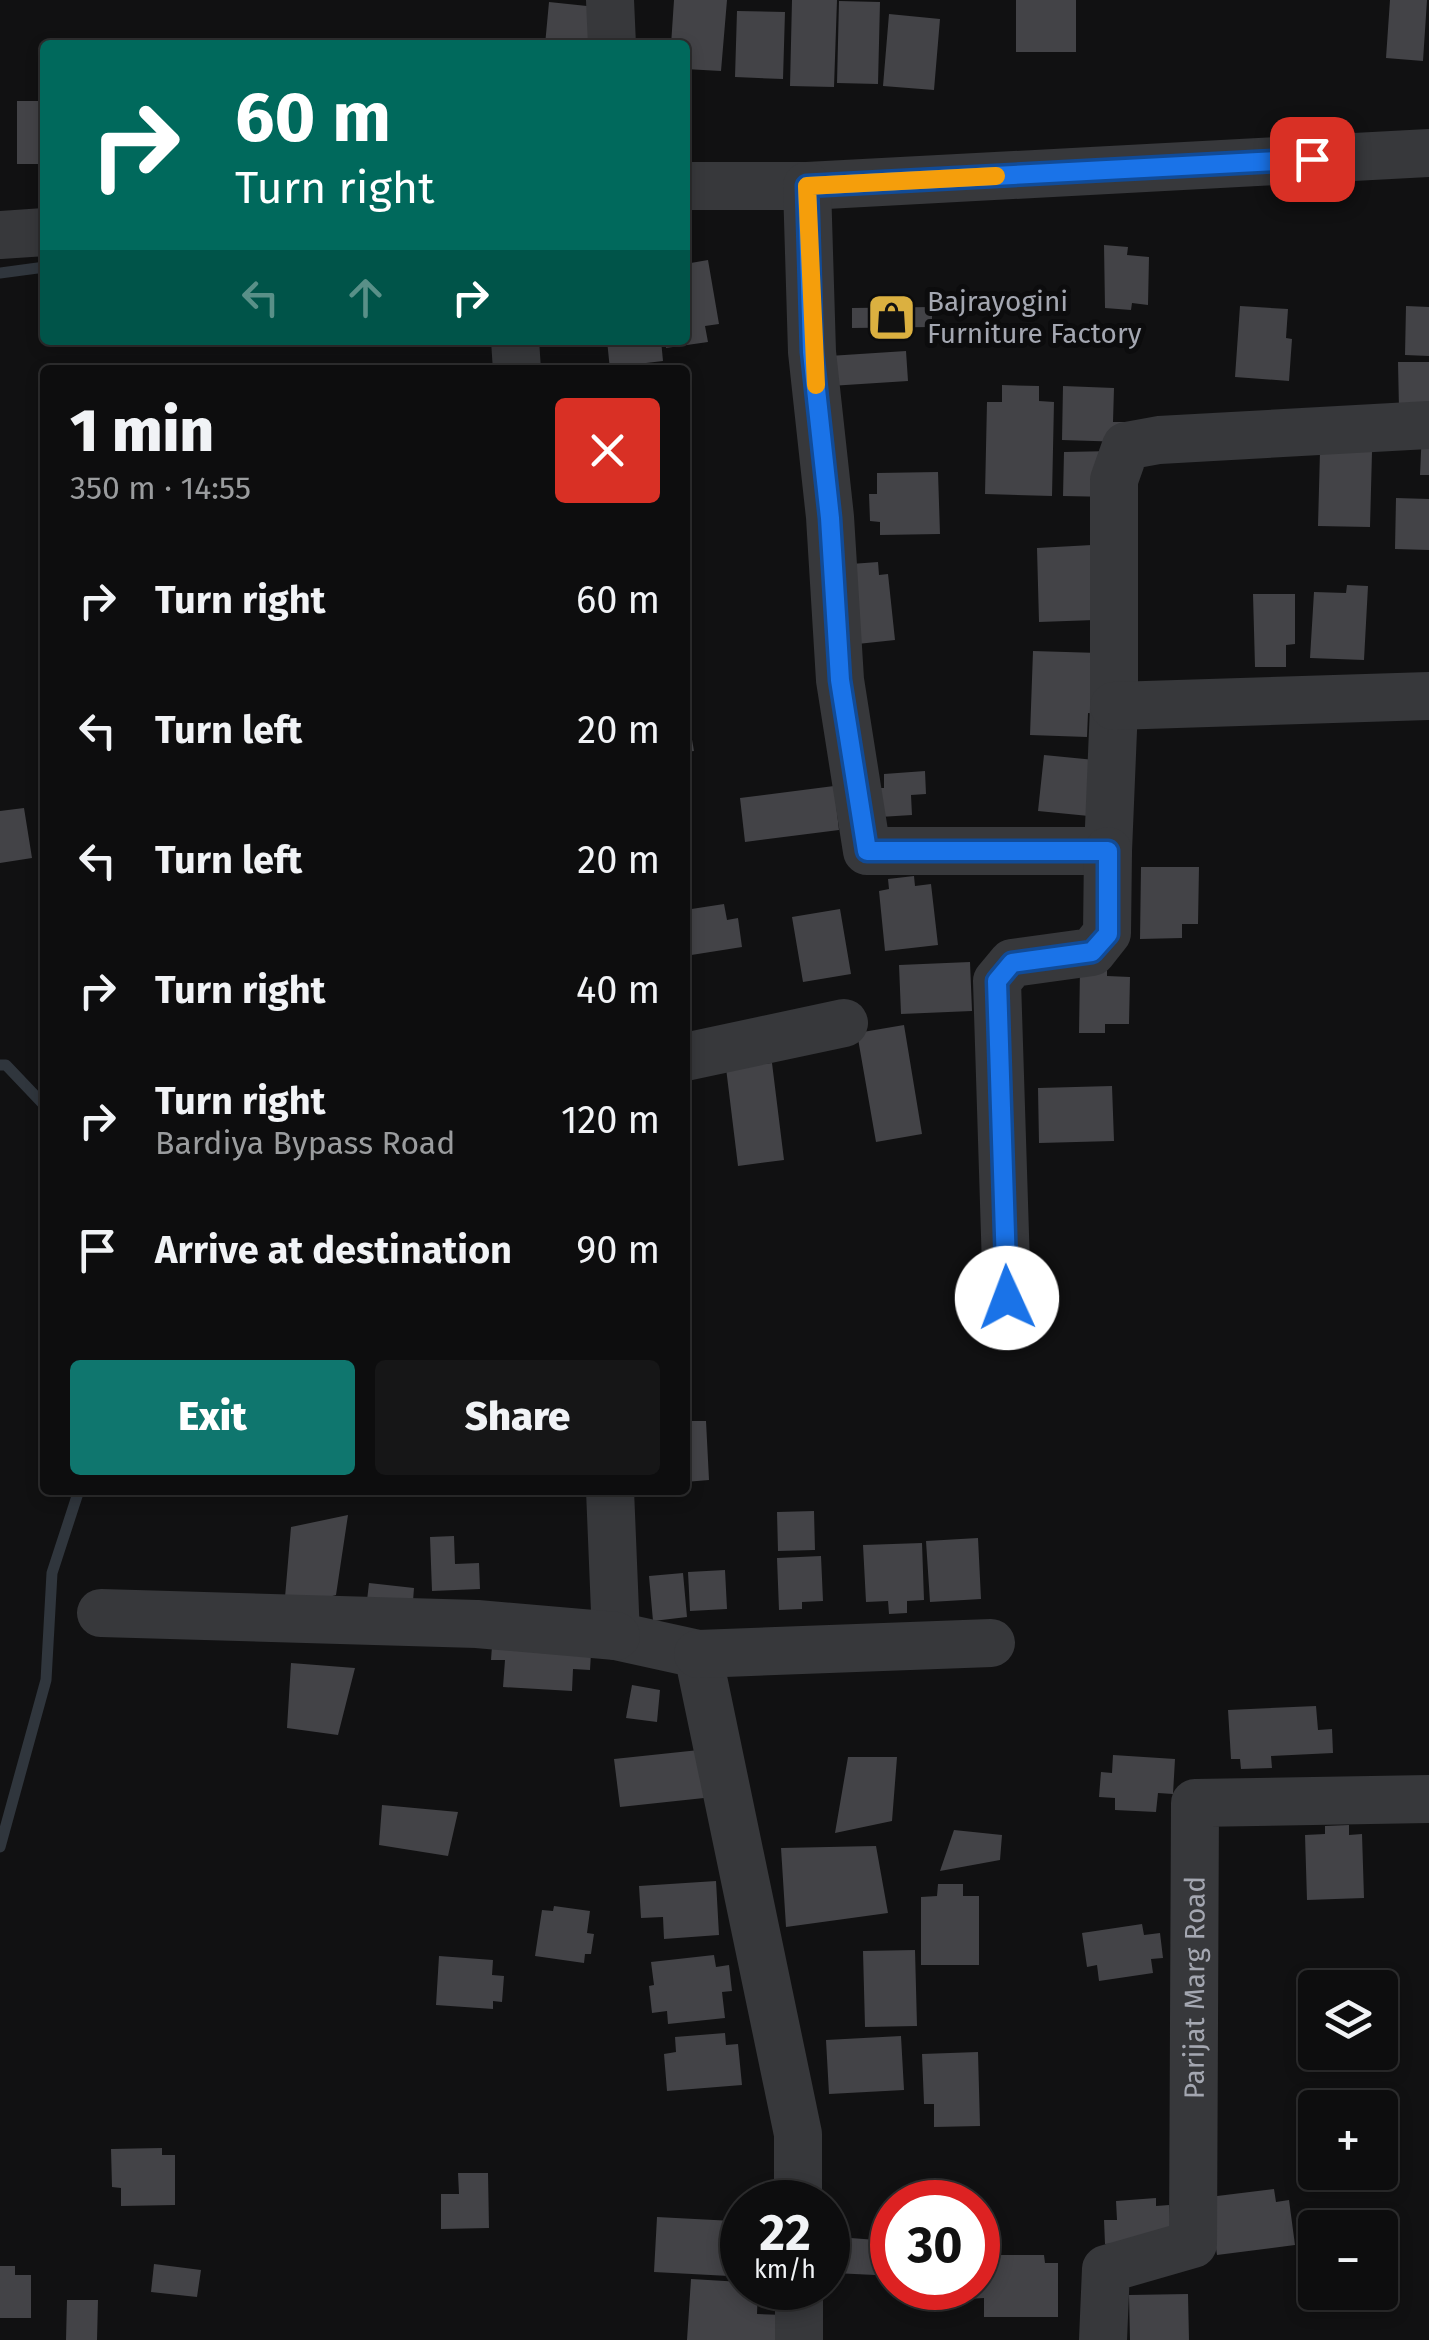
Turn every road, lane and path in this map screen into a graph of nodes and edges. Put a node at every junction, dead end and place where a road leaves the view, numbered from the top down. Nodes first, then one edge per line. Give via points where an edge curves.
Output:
1 (610, 0) edge
2 (612, 40) edge
3 (1429, 153) edge
4 (690, 186) edge
5 (807, 186) junction
6 (40, 232) edge
7 (0, 235) edge
8 (1429, 424) edge
9 (1429, 696) edge
10 (1114, 706) junction
11 (1108, 851) junction
12 (844, 1022) dead end
13 (690, 1055) edge
14 (1007, 1298) dead end
15 (610, 1495) edge
16 (100, 1613) dead end
17 (616, 1636) junction
18 (990, 1643) dead end
19 (698, 1654) junction
20 (1429, 1799) edge
21 (798, 2180) edge
22 (799, 2310) edge
23 (799, 2340) edge
24 (1103, 2340) edge

1 - 2 street
3 - 5 street
4 - 5 street
5 - 11 street via 812,352 840,680 867,851
6 - 7 street
8 - 10 street via 1126,446 1114,480
9 - 10 street
10 - 11 street
11 - 14 street via 1108,934 1092,952 1012,963 997,981
12 - 13 street
15 - 17 street
16 - 17 street via 477,1624
17 - 19 street
18 - 19 street
19 - 21 street via 798,2134
20 - 24 street, Parijat Marg Road via 1195,1803 1192,2244 1106,2269
22 - 23 street

